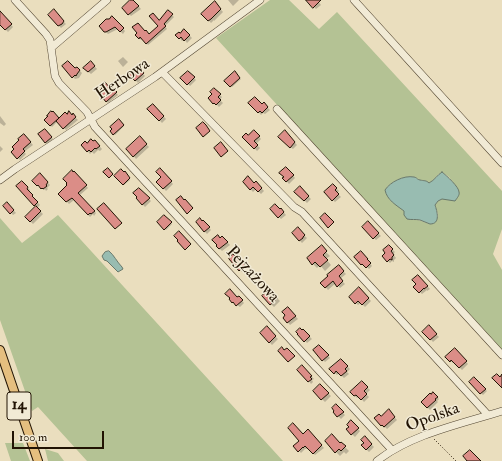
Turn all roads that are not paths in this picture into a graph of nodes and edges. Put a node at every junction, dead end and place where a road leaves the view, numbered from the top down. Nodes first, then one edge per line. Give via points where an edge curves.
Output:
1 (15, 0) edge
2 (107, 0) edge
3 (260, 0) edge
4 (354, 0) edge
5 (51, 48) junction
6 (162, 72) junction
7 (277, 109) dead end
8 (91, 119) junction
9 (502, 163) edge
10 (0, 180) edge
11 (0, 350) edge
12 (502, 355) edge
13 (502, 411) edge
14 (488, 415) junction
15 (392, 450) junction
16 (38, 461) edge
17 (377, 461) edge

1 - 5 street, Pejzażowa via 46,34
2 - 5 street
3 - 6 street, Herbowa
4 - 9 street
5 - 8 street, Pejzażowa via 55,76
6 - 8 street, Herbowa
6 - 14 street via 294,207 302,212
7 - 12 street
8 - 10 street, Herbowa
8 - 15 street, Pejzażowa
11 - 16 main road, 14
13 - 14 street, Opolska
14 - 15 street, Opolska via 429,434
15 - 17 street, Opolska

